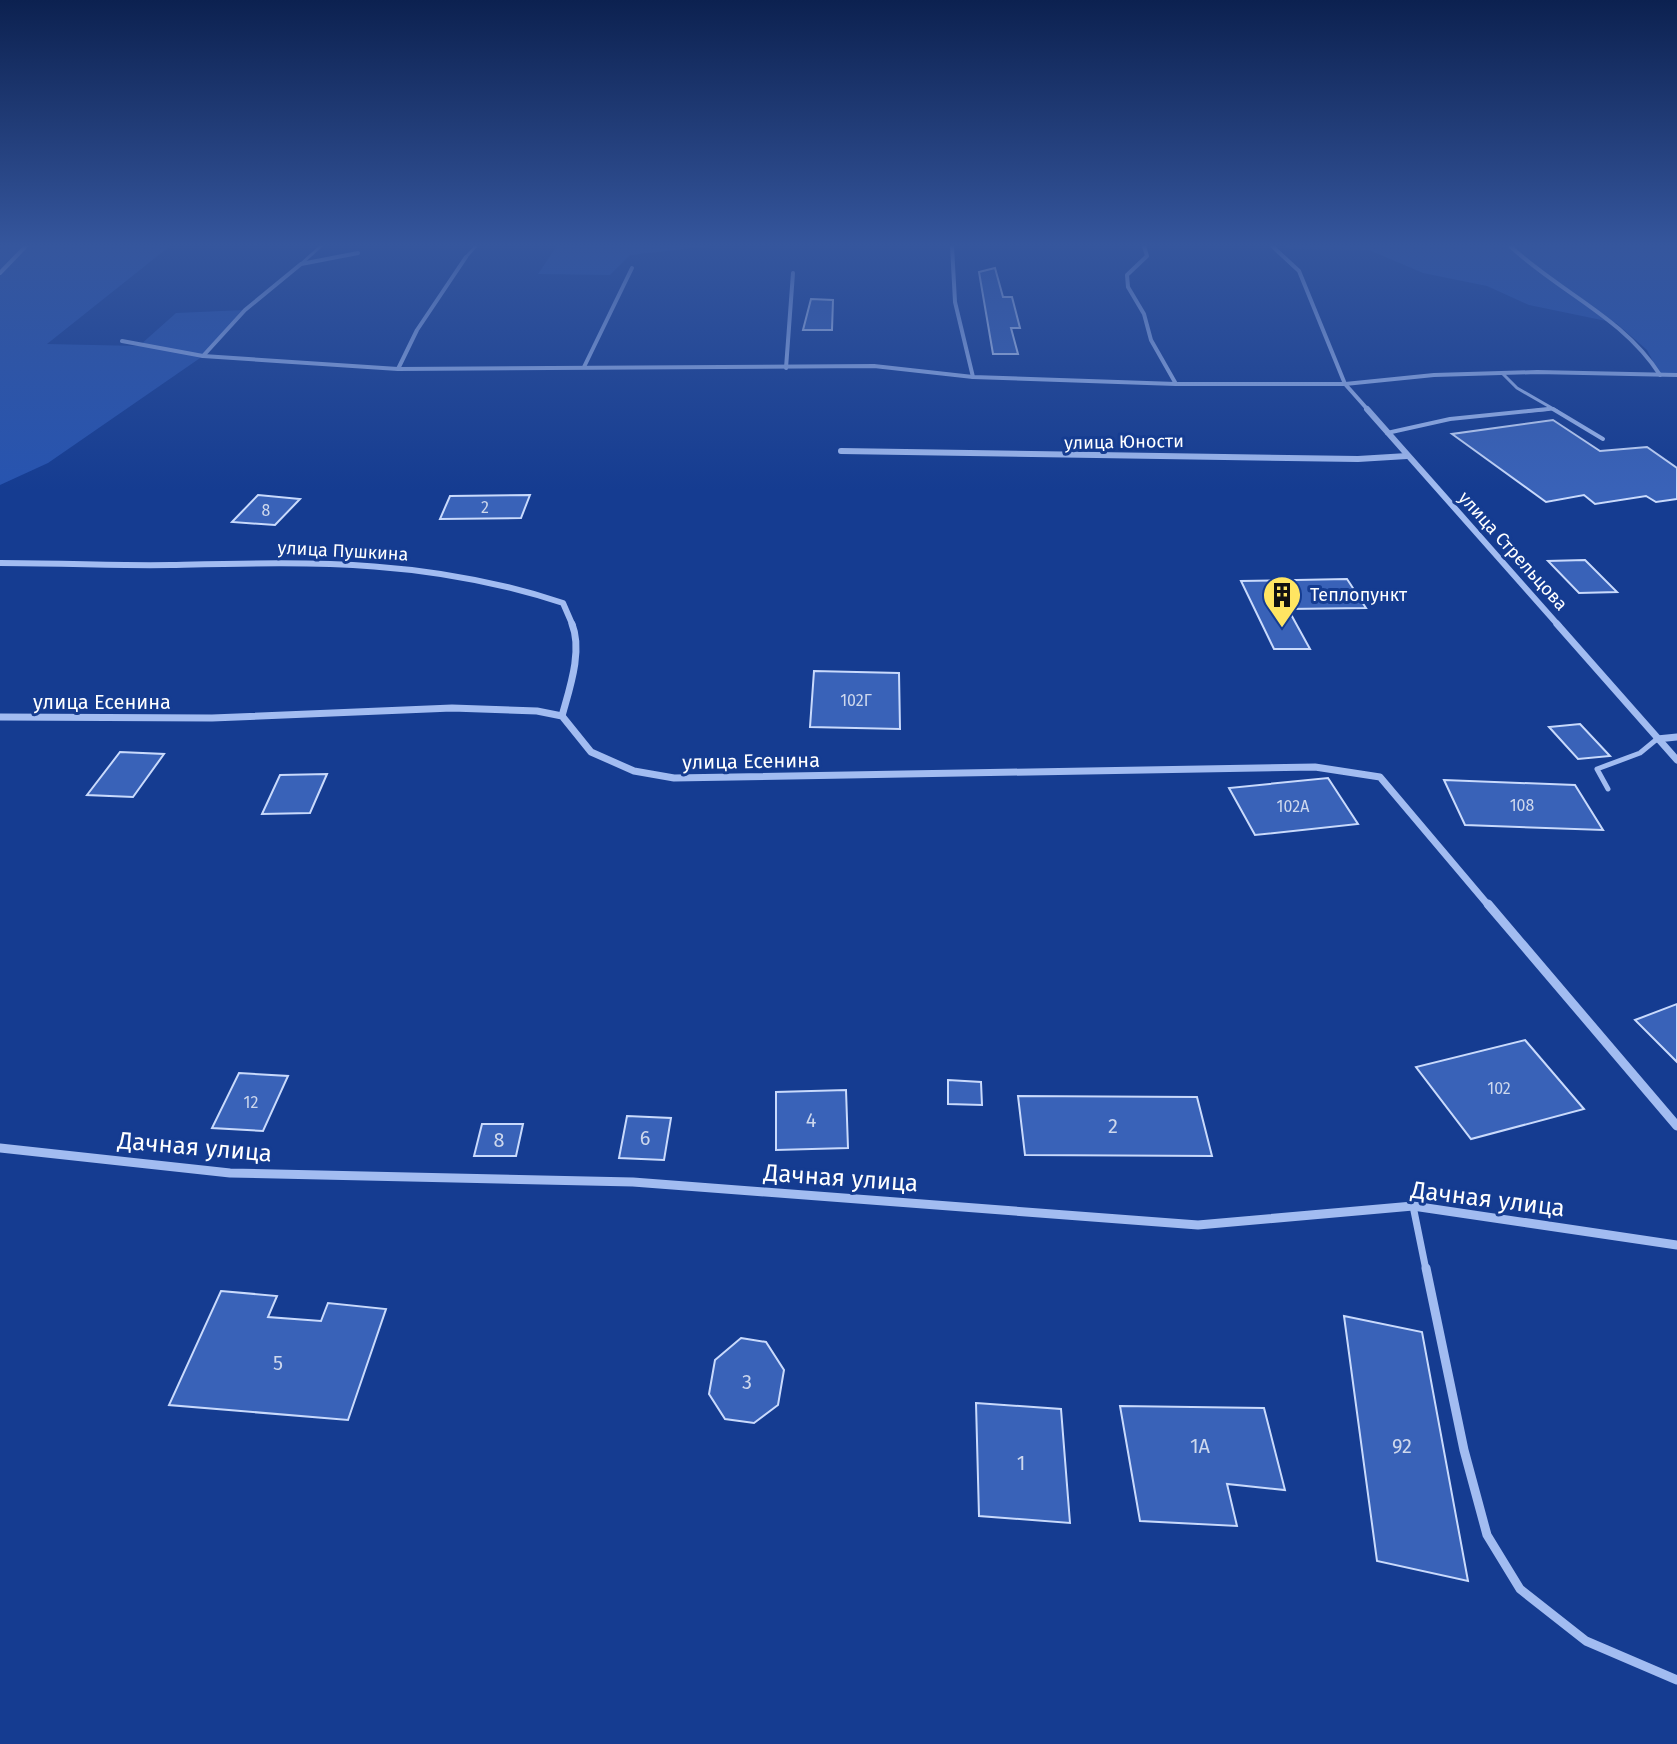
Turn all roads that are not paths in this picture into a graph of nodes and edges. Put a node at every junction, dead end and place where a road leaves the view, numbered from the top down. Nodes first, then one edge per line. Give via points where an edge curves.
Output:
1 (229, 327) edge
2 (419, 327) edge
3 (603, 327) edge
4 (789, 327) edge
5 (961, 327) edge
6 (1148, 327) edge
7 (1322, 327) edge
8 (1621, 327) edge
9 (122, 341) dead end
10 (203, 356) junction
11 (584, 367) junction
12 (786, 368) junction
13 (398, 369) junction
14 (1502, 373) junction
15 (1660, 375) junction
16 (1677, 375) edge
17 (973, 377) junction
18 (1176, 384) junction
19 (1345, 384) junction
20 (1553, 409) junction
21 (1387, 433) junction
22 (1603, 439) dead end
23 (841, 451) dead end
24 (1407, 456) junction
25 (0, 563) edge
26 (562, 716) junction
27 (0, 717) edge
28 (1677, 737) edge
29 (1657, 739) junction
30 (1677, 760) edge
31 (1608, 789) dead end
32 (1677, 1126) edge
33 (0, 1148) edge
34 (1413, 1206) junction
35 (1677, 1245) edge
36 (1677, 1680) edge

1 - 10 street
2 - 13 street
3 - 11 street
4 - 12 street
5 - 17 street
6 - 18 street
7 - 19 street, улица Стрельцова
8 - 15 street via 1647,350
9 - 10 street
10 - 13 street
11 - 12 street
11 - 13 street
12 - 17 street via 874,366
14 - 15 street
14 - 19 street
14 - 20 lane
15 - 16 street
17 - 18 street
18 - 19 street
19 - 21 street, улица Стрельцова
20 - 21 lane via 1450,419
20 - 22 lane
21 - 24 street, улица Стрельцова
23 - 24 street, улица Юности
24 - 29 street, улица Стрельцова
25 - 26 street, улица Пушкина via 231,560 404,567 526,589 563,603 575,631 573,676
26 - 27 street, улица Есенина via 452,708 212,718
26 - 32 street, улица Есенина via 591,752 634,771 674,778 1315,767 1380,777
28 - 29 street
29 - 30 street, улица Стрельцова
29 - 31 lane via 1640,753 1597,769
33 - 34 street, Дачная улица via 230,1173 633,1182 1198,1225
34 - 35 street, Дачная улица
34 - 36 lane via 1487,1535 1520,1589 1586,1641

